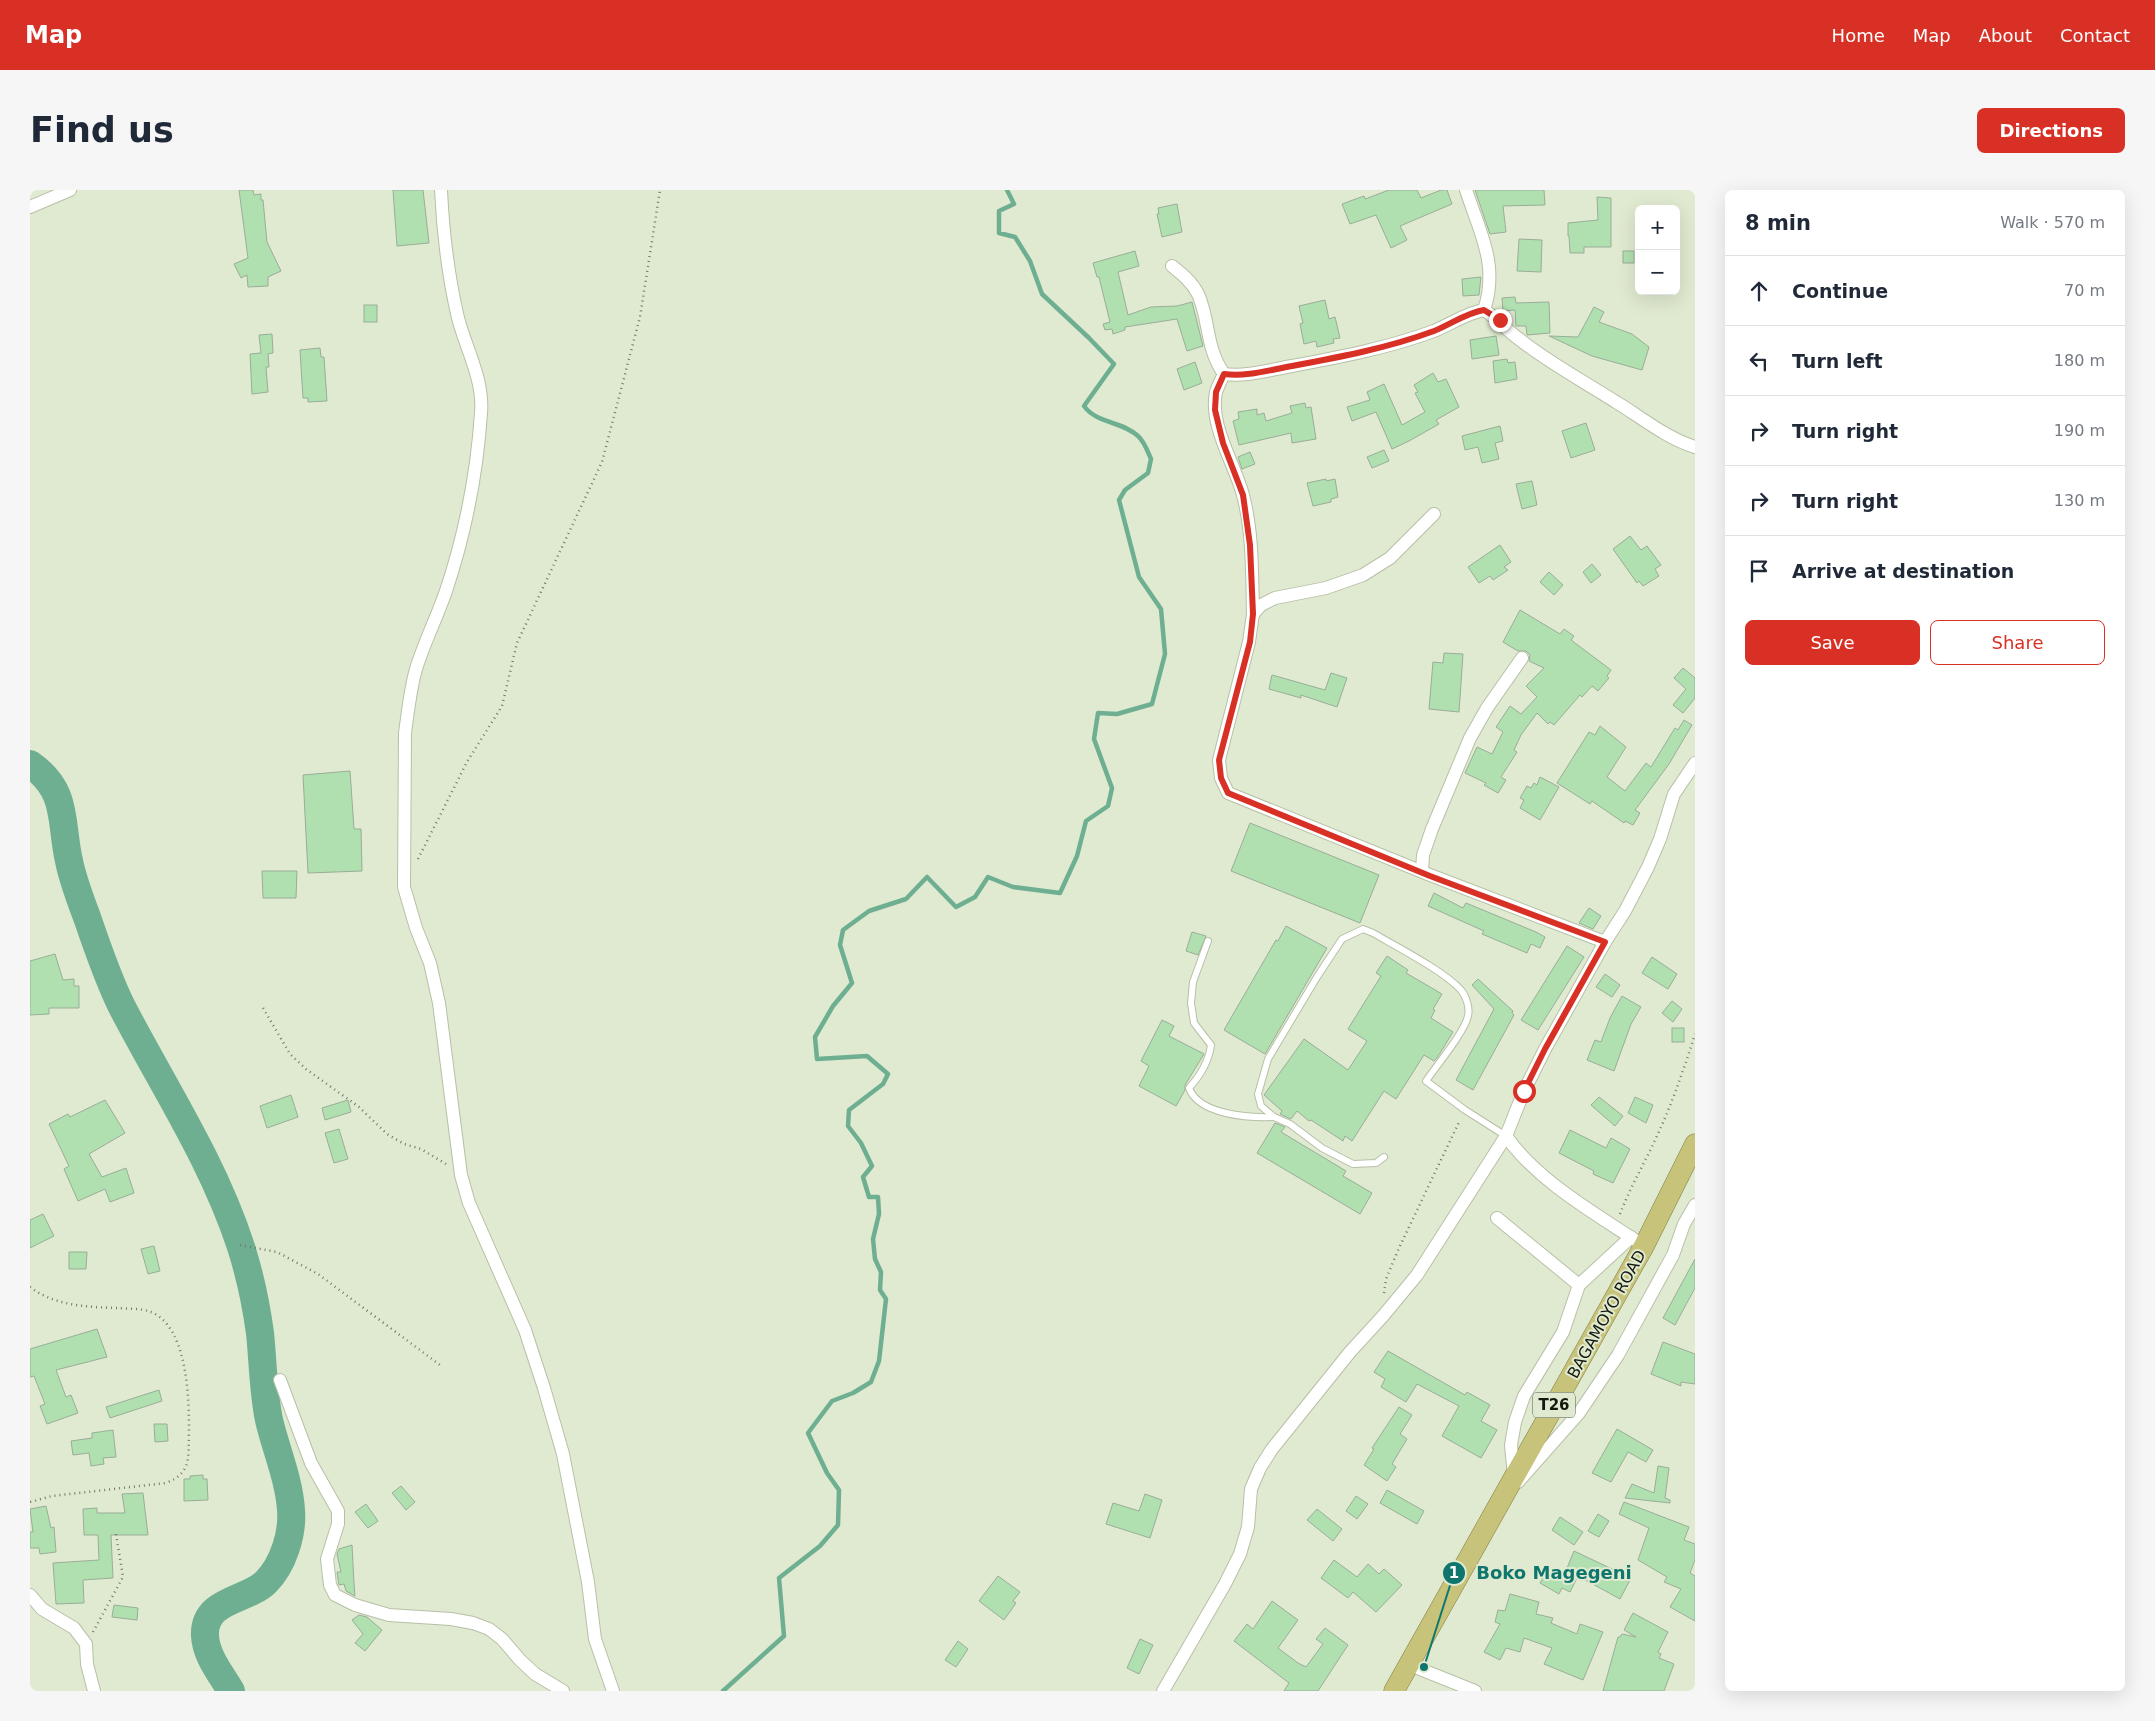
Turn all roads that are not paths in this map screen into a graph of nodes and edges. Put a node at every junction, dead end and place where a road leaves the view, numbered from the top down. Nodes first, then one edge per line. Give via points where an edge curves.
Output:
1 (70, 190) edge
2 (441, 190) edge
3 (1466, 190) edge
4 (30, 208) edge
5 (1172, 266) dead end
6 (1484, 310) junction
7 (1224, 374) junction
8 (1695, 448) edge
9 (1434, 514) dead end
10 (1253, 614) junction
11 (1522, 658) dead end
12 (1695, 763) edge
13 (1422, 871) junction
14 (1208, 941) dead end
15 (1605, 942) junction
16 (1274, 1117) junction
17 (1506, 1136) junction
18 (1695, 1144) edge
19 (1384, 1157) dead end
20 (1695, 1205) edge
21 (1497, 1218) dead end
22 (1637, 1242) junction
23 (1579, 1285) junction
24 (280, 1380) dead end
25 (1514, 1477) junction
26 (1501, 1500) junction
27 (30, 1595) edge
28 (1410, 1665) junction
29 (94, 1691) edge
30 (563, 1691) edge
31 (612, 1691) edge
32 (1163, 1691) edge
33 (1394, 1691) edge
34 (1476, 1691) edge

1 - 4 street
2 - 31 street via 449,275 479,383 482,411 471,491 459,545 446,591 416,669 408,709 404,887 430,963 439,1003 461,1175 469,1203 525,1330 544,1388 565,1464 588,1582 595,1639
3 - 6 street via 1490,265 1489,293
5 - 7 street via 1186,277 1198,295 1211,349
6 - 7 street via 1434,331 1358,354 1237,376
6 - 8 street via 1553,363 1648,423
7 - 10 street via 1216,392 1215,410 1223,443 1243,495 1250,545
9 - 10 street via 1390,558 1363,575 1326,588 1275,598 1261,605
10 - 13 street via 1250,642 1219,760 1221,778 1228,793
11 - 13 street via 1470,738 1432,829 1423,855
12 - 15 street via 1674,794 1648,867
13 - 15 street
14 - 16 lane via 1193,982 1191,1003 1194,1023 1211,1045 1210,1054 1189,1088 1192,1096 1200,1103 1238,1115
15 - 17 street via 1545,1049
16 - 17 lane via 1261,1106 1258,1094 1268,1059 1342,938 1363,929 1441,974 1462,992 1468,1016 1426,1081
16 - 19 lane via 1353,1164 1376,1163
17 - 22 street via 1533,1166
17 - 32 street via 1417,1275 1350,1352 1260,1468 1252,1489 1248,1527 1240,1554
18 - 22 highway, BAGAMOYO ROAD / T26
20 - 26 street via 1673,1255 1618,1355 1579,1413
21 - 23 street
22 - 23 street
22 - 25 highway, BAGAMOYO ROAD / T26
23 - 25 street via 1563,1332 1521,1404 1511,1446
24 - 30 street via 311,1463 338,1511 338,1524 327,1559 334,1595 389,1616 451,1619 489,1629 535,1674
25 - 26 highway, BAGAMOYO ROAD / T26
26 - 28 highway, BAGAMOYO ROAD / T26
27 - 29 street via 42,1609 74,1628 86,1644
28 - 33 highway, BAGAMOYO ROAD / T26
28 - 34 street

